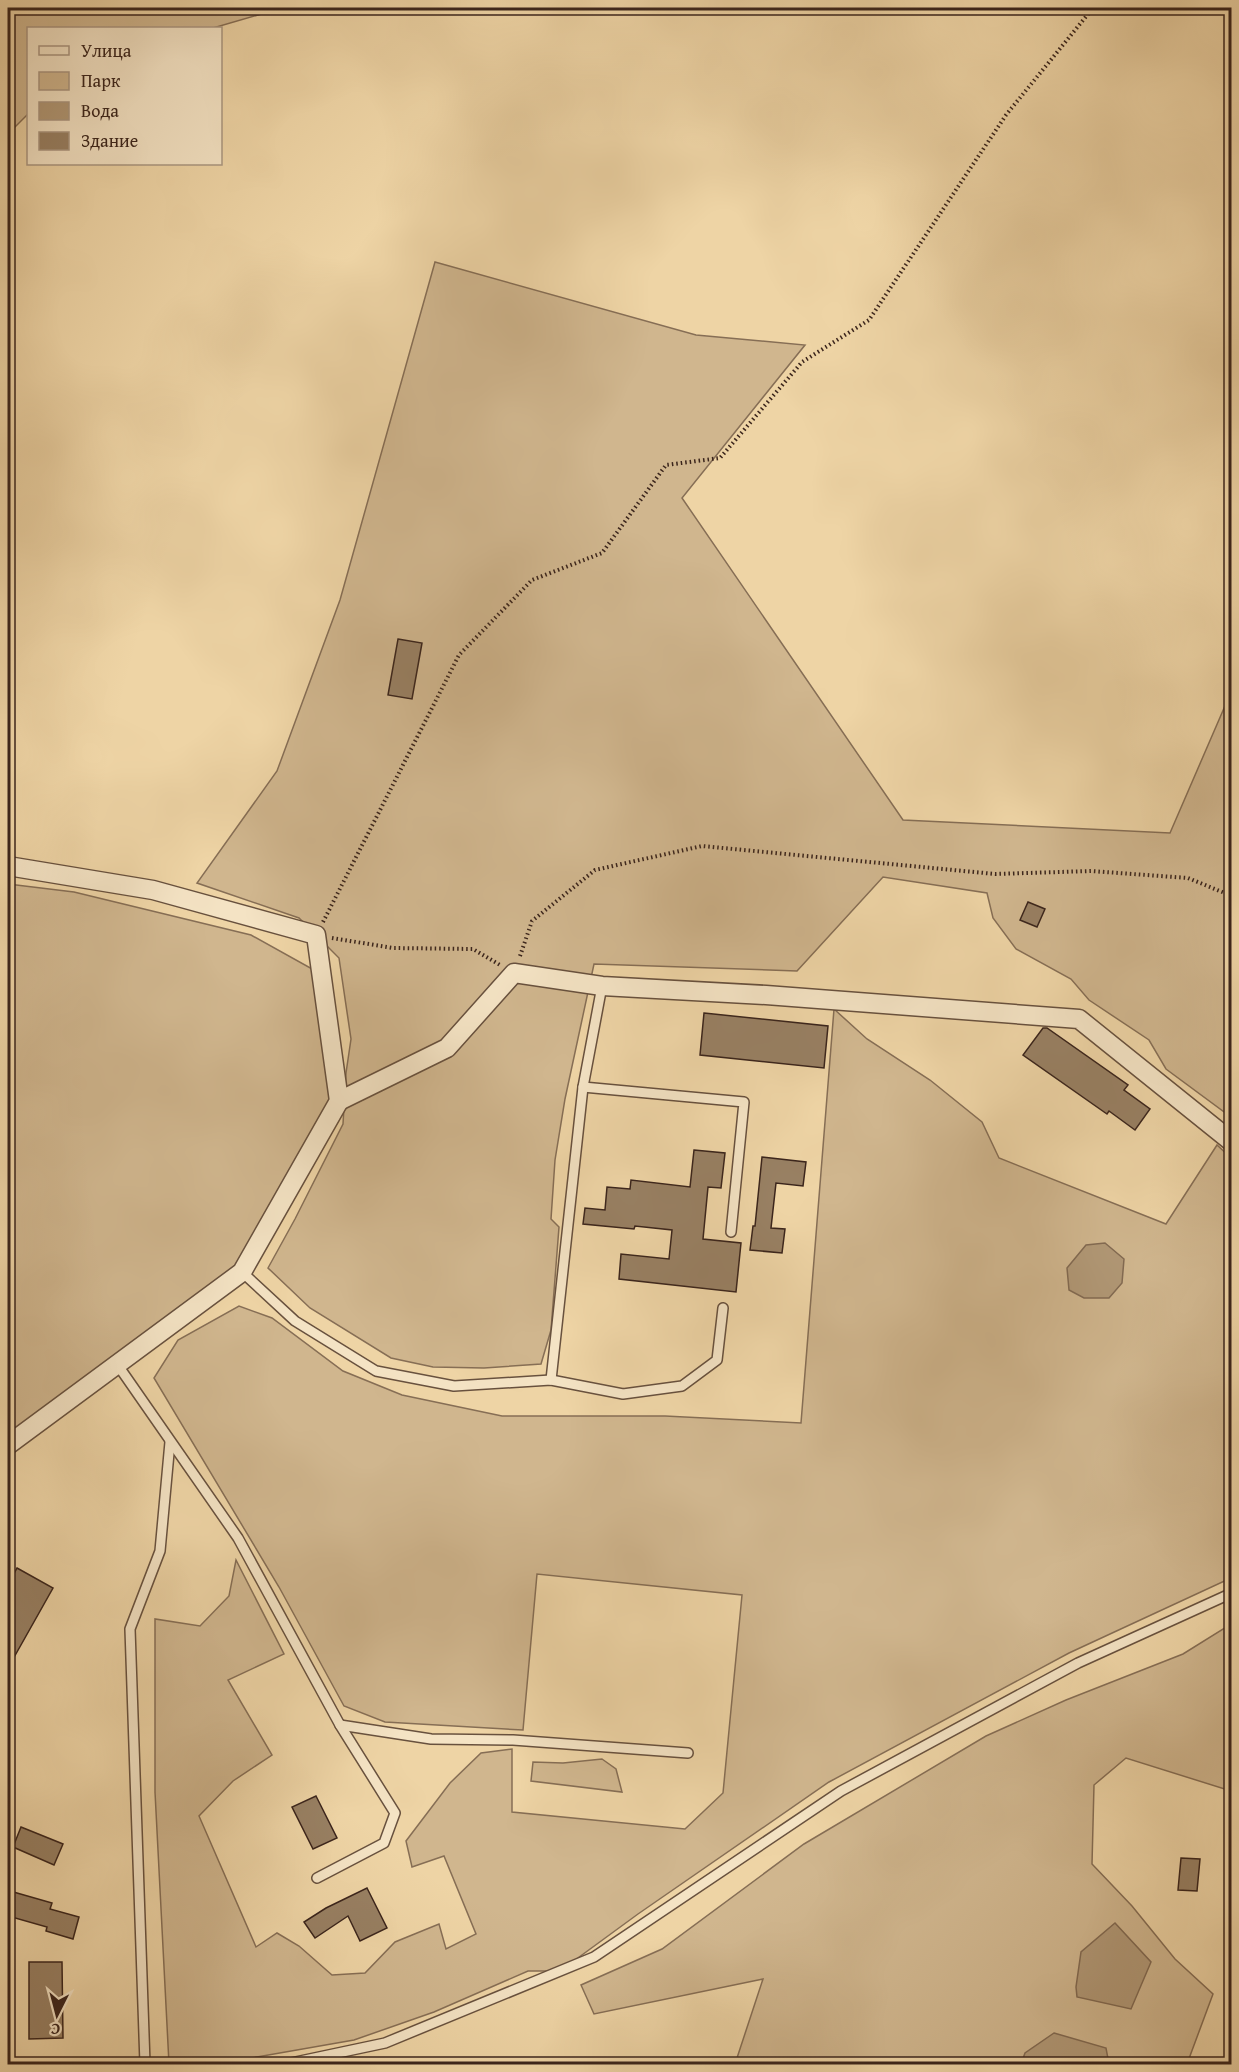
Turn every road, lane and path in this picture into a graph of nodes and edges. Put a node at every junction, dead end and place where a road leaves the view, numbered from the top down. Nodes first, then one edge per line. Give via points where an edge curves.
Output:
1 (1093, 8) edge
2 (8, 866) edge
3 (1232, 896) edge
4 (316, 935) junction
5 (514, 973) junction
6 (602, 986) junction
7 (583, 1087) junction
8 (339, 1101) junction
9 (1232, 1142) edge
10 (731, 1232) dead end
11 (242, 1272) junction
12 (723, 1308) dead end
13 (117, 1364) junction
14 (551, 1380) junction
15 (171, 1442) junction
16 (8, 1445) edge
17 (1232, 1593) edge
18 (340, 1725) junction
19 (688, 1753) dead end
20 (317, 1878) dead end
21 (145, 2064) edge
22 (286, 2064) edge

1 - 4 path via 1006,115 869,320 802,362 720,458 666,465 602,553 532,580 459,655
2 - 4 street via 153,890
3 - 5 path via 1188,878 1091,871 995,874 702,846 595,870 532,921
4 - 5 path via 393,948 473,950
4 - 8 street
5 - 6 street
5 - 8 street via 447,1048
6 - 7 lane
6 - 9 street via 1079,1019
7 - 10 lane via 744,1102
7 - 14 lane
8 - 11 street
11 - 13 street
11 - 14 lane via 295,1321 376,1371 454,1386
12 - 14 lane via 717,1360 682,1386 623,1394
13 - 15 lane
13 - 16 street
15 - 18 lane via 238,1538
15 - 21 lane via 160,1551 130,1629
17 - 22 lane via 1078,1663 841,1791 594,1957 385,2043
18 - 19 lane via 430,1739 513,1740
18 - 20 lane via 395,1813 384,1844

